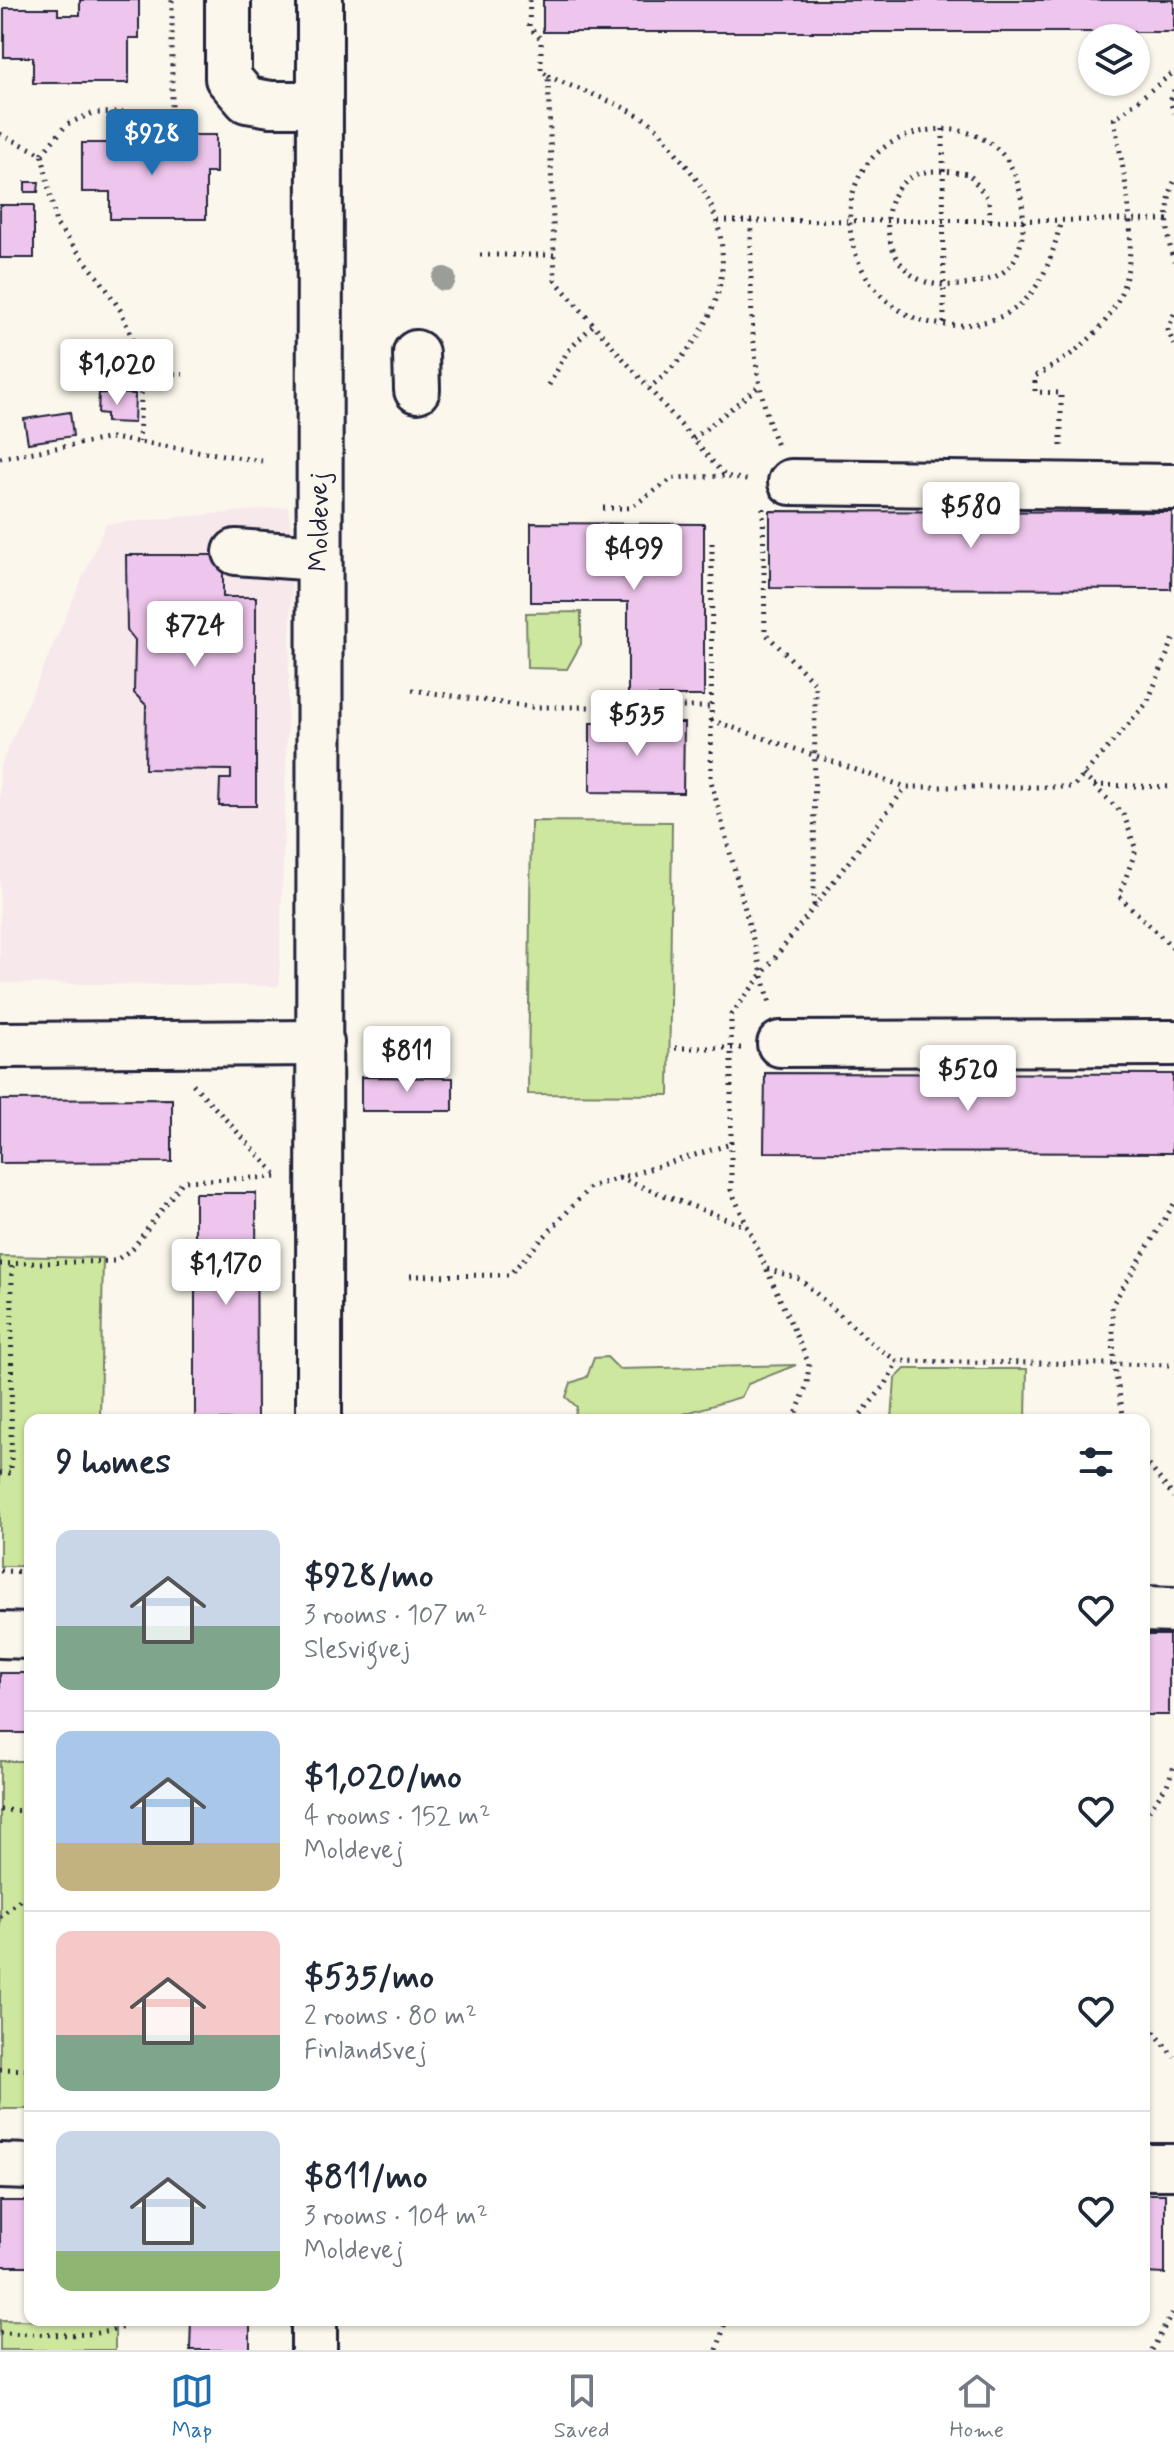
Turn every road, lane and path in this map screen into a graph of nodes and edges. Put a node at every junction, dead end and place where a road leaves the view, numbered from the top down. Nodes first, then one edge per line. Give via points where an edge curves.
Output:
1 (172, 0) edge
2 (228, 0) edge
3 (320, 0) edge
4 (530, 0) edge
5 (1174, 72) edge
6 (548, 76) junction
7 (1174, 90) edge
8 (318, 104) junction
9 (1174, 113) edge
10 (943, 129) junction
11 (0, 134) edge
12 (42, 154) junction
13 (943, 172) junction
14 (1174, 182) edge
15 (848, 220) junction
16 (888, 220) junction
17 (944, 220) junction
18 (990, 220) junction
19 (1022, 220) junction
20 (1061, 220) junction
21 (1132, 220) junction
22 (1170, 220) junction
23 (718, 221) junction
24 (751, 221) junction
25 (480, 255) dead end
26 (554, 255) junction
27 (1174, 261) edge
28 (943, 283) junction
29 (1174, 314) edge
30 (944, 323) junction
31 (593, 324) junction
32 (1174, 345) edge
33 (142, 373) junction
34 (183, 374) dead end
35 (549, 385) dead end
36 (758, 387) junction
37 (649, 388) junction
38 (693, 439) junction
39 (139, 442) junction
40 (0, 458) edge
41 (262, 461) dead end
42 (725, 476) junction
43 (777, 482) junction
44 (1061, 485) junction
45 (1174, 487) edge
46 (603, 508) dead end
47 (712, 543) dead end
48 (236, 552) dead end
49 (319, 574) junction
50 (1174, 638) edge
51 (412, 690) dead end
52 (711, 707) junction
53 (711, 720) junction
54 (815, 755) junction
55 (1083, 775) junction
56 (1093, 785) junction
57 (906, 787) junction
58 (1174, 787) edge
59 (814, 907) junction
60 (1174, 949) edge
61 (762, 974) junction
62 (321, 1043) junction
63 (1174, 1043) edge
64 (780, 1044) junction
65 (0, 1045) edge
66 (675, 1048) dead end
67 (731, 1048) junction
68 (182, 1072) dead end
69 (731, 1144) junction
70 (300, 1176) junction
71 (619, 1178) junction
72 (1174, 1204) edge
73 (748, 1227) junction
74 (0, 1264) edge
75 (12, 1264) junction
76 (766, 1269) junction
77 (410, 1276) dead end
78 (897, 1361) junction
79 (1114, 1364) junction
80 (1174, 1365) edge
81 (319, 1414) edge
82 (796, 1414) edge
83 (861, 1414) edge
84 (1123, 1414) edge
85 (1150, 1467) edge
86 (0, 1473) edge
87 (1174, 1497) edge
88 (0, 1571) edge
89 (24, 1572) edge
90 (1150, 1609) edge
91 (1174, 1610) edge
92 (0, 1635) edge
93 (24, 1636) edge
94 (1174, 1766) edge
95 (1150, 1809) edge
96 (0, 1810) edge
97 (24, 1811) edge
98 (24, 1896) edge
99 (0, 1917) edge
100 (1150, 2027) edge
101 (1174, 2057) edge
102 (0, 2069) edge
103 (24, 2070) edge
104 (0, 2166) edge
105 (24, 2167) edge
106 (1150, 2167) edge
107 (1174, 2167) edge
108 (1174, 2310) edge
109 (127, 2326) edge
110 (314, 2326) edge
111 (724, 2326) edge
112 (0, 2333) edge
113 (314, 2350) edge
114 (717, 2350) edge
115 (1152, 2350) edge

1 - 12 path via 172,112 93,113 67,124
2 - 8 street via 228,78 247,100
3 - 8 street, Moldevej
4 - 6 path via 529,27 541,39 541,71
5 - 21 path via 1114,119
6 - 23 path via 650,122 700,181
6 - 26 path
7 - 9 path
8 - 49 street, Moldevej
10 - 13 path
10 - 15 path via 904,137 875,157 851,198
10 - 19 path via 969,132 1006,157
11 - 12 path
12 - 33 path via 56,224 121,311
13 - 16 path via 916,174 902,184 890,200
13 - 17 path
13 - 18 path via 969,174 989,200
14 - 22 path
15 - 16 path
15 - 24 path
15 - 30 path via 854,252 881,296 909,315
16 - 17 path
16 - 28 path via 891,247 899,261 924,282
17 - 18 path
17 - 28 path
18 - 19 path
19 - 20 path
19 - 28 path via 1015,258 1006,270 990,279
20 - 21 path
20 - 30 path via 1053,256 1037,287 1010,315 971,325
21 - 22 path
21 - 44 path via 1131,259 1120,297 1099,330 1070,358 1035,376 1035,392 1061,393
22 - 27 path
23 - 24 path
23 - 37 path via 718,298 703,334 679,364
24 - 36 path
25 - 26 path
26 - 31 path via 555,280
28 - 30 path
29 - 32 path via 1168,330
31 - 35 path via 567,352
31 - 37 path
33 - 34 path
33 - 39 path
36 - 38 path
36 - 43 path
37 - 38 path
38 - 42 path
39 - 40 path via 112,438
39 - 41 path
42 - 43 path
42 - 46 path via 673,478 630,508
43 - 44 street
43 - 54 path via 765,633 815,683
44 - 45 street
47 - 52 path
48 - 49 street
49 - 62 street, Moldevej
50 - 55 path via 1147,703
51 - 52 path via 531,707
52 - 53 path
53 - 54 path
53 - 61 path via 711,781
54 - 57 path
54 - 59 path
55 - 56 path
55 - 57 path via 1073,787
56 - 58 path
56 - 60 path via 1124,815 1136,850 1119,896
57 - 59 path
59 - 61 path
61 - 64 path
61 - 67 path via 731,1015
62 - 65 street
62 - 70 street, Moldevej
63 - 64 street
64 - 67 path
66 - 67 path
67 - 69 path
68 - 70 path
69 - 71 path
69 - 73 path via 731,1190
70 - 75 path via 183,1181 133,1248 115,1261
70 - 81 street, Moldevej
71 - 73 path
71 - 77 path via 590,1187 509,1275
72 - 79 path via 1112,1305
73 - 76 path
74 - 75 path
75 - 86 path via 11,1473
76 - 78 path via 800,1279
76 - 82 path via 809,1364
78 - 79 path
78 - 83 path
79 - 80 path
79 - 84 path
85 - 87 path
88 - 89 path
90 - 91 street
92 - 93 street
94 - 95 path
96 - 97 path
98 - 99 path
100 - 101 path
102 - 103 path
104 - 105 street
106 - 107 street
108 - 115 path
109 - 112 path via 97,2333
110 - 113 street
111 - 114 path

